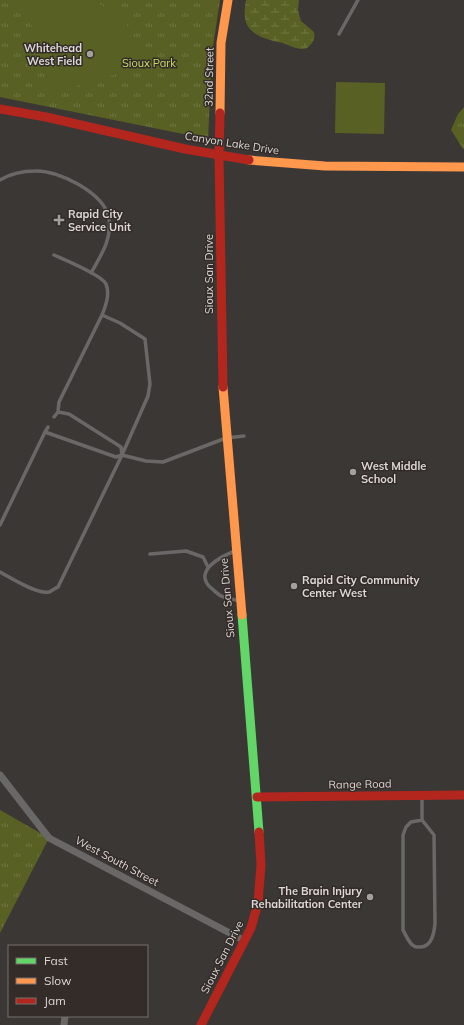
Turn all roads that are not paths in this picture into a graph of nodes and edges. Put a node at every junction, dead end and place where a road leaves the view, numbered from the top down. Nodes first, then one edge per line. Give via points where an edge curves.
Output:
1 (228, 0) edge
2 (358, 0) edge
3 (339, 34) dead end
4 (0, 109) edge
5 (220, 155) junction
6 (464, 167) edge
7 (0, 180) edge
8 (54, 255) dead end
9 (91, 273) junction
10 (102, 314) junction
11 (58, 412) junction
12 (54, 416) dead end
13 (48, 427) dead end
14 (46, 432) junction
15 (244, 436) dead end
16 (226, 438) junction
17 (122, 455) junction
18 (0, 525) edge
19 (235, 550) junction
20 (150, 554) dead end
21 (208, 567) junction
22 (0, 572) edge
23 (240, 600) junction
24 (0, 775) edge
25 (422, 795) junction
26 (464, 795) edge
27 (257, 797) junction
28 (422, 820) junction
29 (245, 941) junction
30 (201, 1025) edge

1 - 5 street, 32nd Street via 221,43
2 - 3 lane
4 - 5 street, Canyon Lake Drive
5 - 6 street, Canyon Lake Drive via 262,162 318,166
5 - 16 street, Sioux San Drive via 222,358
7 - 9 lane via 9,175 36,170 60,175 93,194 109,218 109,239
8 - 9 lane
9 - 10 lane via 106,283 108,293
10 - 11 lane via 59,402
10 - 17 lane via 145,338 149,361 148,396
11 - 12 lane
11 - 17 lane via 69,414 108,438 121,448
13 - 14 lane
14 - 17 lane via 116,457
14 - 18 lane
15 - 16 lane
16 - 17 lane via 163,462
16 - 19 street, Sioux San Drive
17 - 22 lane via 58,587 50,592 44,592
19 - 21 lane via 218,558
19 - 23 street, Sioux San Drive
20 - 21 lane via 186,551 203,557
21 - 23 lane via 206,584 220,595
23 - 27 street, Sioux San Drive
24 - 29 street, West South Street via 49,838
25 - 26 street, Range Road
25 - 27 street, Range Road
25 - 28 lane
27 - 29 street, Sioux San Drive via 261,884 255,916
28 - 28 lane via 434,835 435,924 429,943 414,947 403,930 403,835 411,822
29 - 30 street, Sioux San Drive

